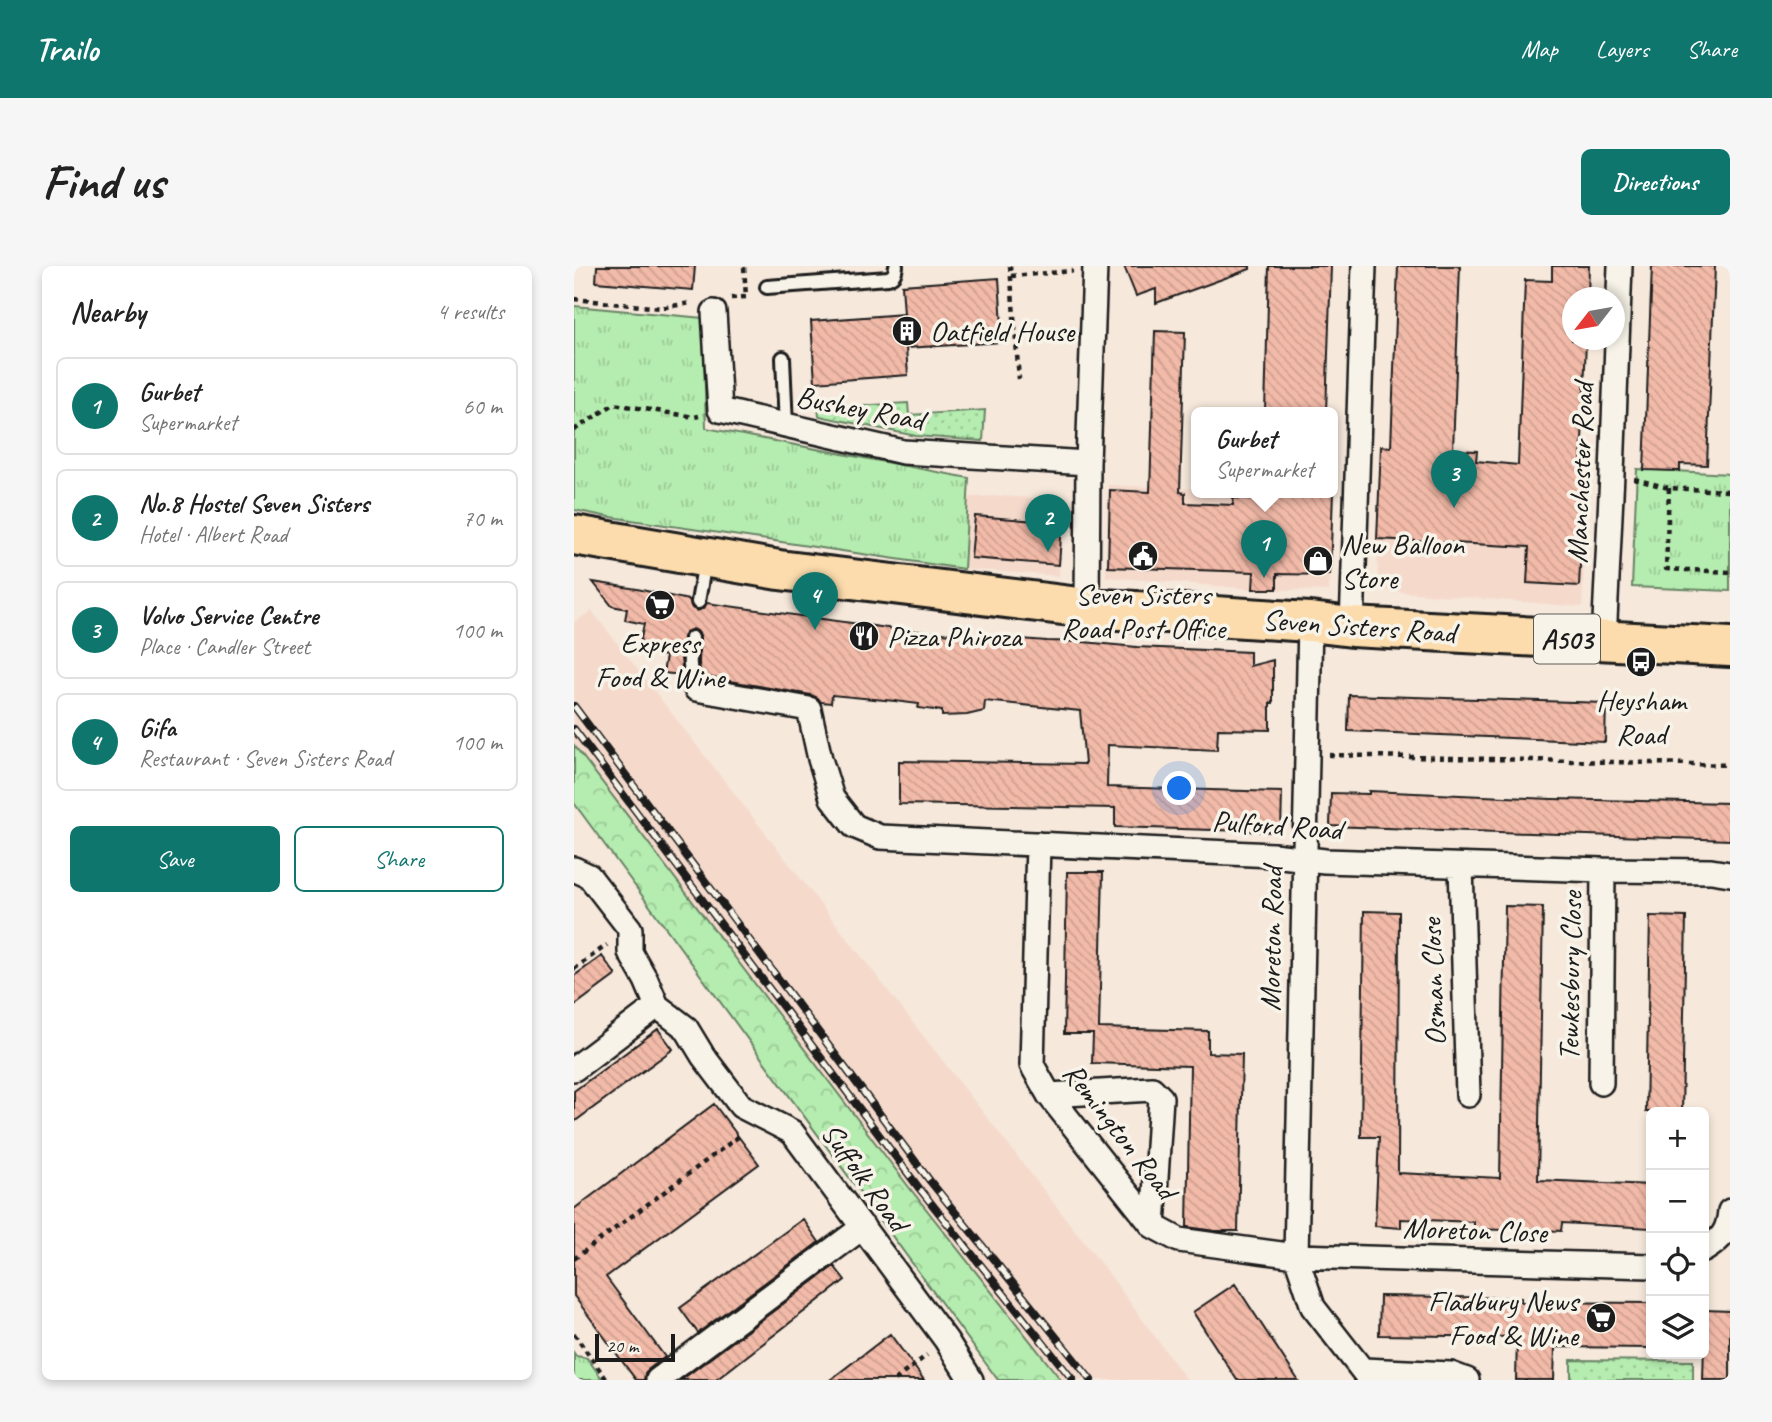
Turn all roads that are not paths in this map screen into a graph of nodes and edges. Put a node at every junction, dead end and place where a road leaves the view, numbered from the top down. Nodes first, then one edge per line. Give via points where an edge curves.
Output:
1 (895, 266) edge
2 (1364, 266) edge
3 (1620, 266) edge
4 (1095, 268) edge
5 (767, 287) dead end
6 (712, 304) road end
7 (783, 358) dead end
8 (786, 426) junction
9 (1088, 463) junction
10 (574, 535) edge
11 (705, 558) junction
12 (698, 601) dead end
13 (1087, 608) junction
14 (1310, 622) junction
15 (1352, 627) junction
16 (692, 638) dead end
17 (1604, 641) junction
18 (1730, 647) edge
19 (695, 689) joint
20 (1038, 844) junction
21 (1305, 859) junction
22 (1461, 866) junction
23 (574, 869) edge
24 (1603, 870) junction
25 (1730, 874) edge
26 (657, 1006) junction
27 (574, 1069) edge
28 (1601, 1083) dead end
29 (1049, 1095) junction
30 (1468, 1095) dead end
31 (1730, 1211) edge
32 (1153, 1226) junction
33 (863, 1227) junction
34 (1717, 1248) edge
35 (1296, 1256) junction
36 (1646, 1266) edge
37 (1366, 1375) edge
38 (658, 1380) edge
39 (971, 1380) edge
40 (1467, 1380) edge

1 - 5 lane via 888,278
2 - 15 street
3 - 17 street, Manchester Road
4 - 9 street
6 - 8 street, Bushey Road via 720,410
7 - 8 lane
8 - 9 street, Bushey Road via 903,452
9 - 13 street
10 - 11 highway, Seven Sisters Road / A503
11 - 12 lane
11 - 13 highway, Seven Sisters Road / A503
13 - 14 highway, Seven Sisters Road / A503
14 - 15 highway, Seven Sisters Road / A503
14 - 21 street, Moreton Road
15 - 17 highway, Seven Sisters Road / A503
16 - 19 lane via 689,658
17 - 18 highway, Seven Sisters Road / A503
19 - 20 street, Pulford Road via 809,709 832,798 854,826 880,837
20 - 21 street, Pulford Road
20 - 29 street, Remington Road via 1032,1065
21 - 22 street, Pulford Road
21 - 35 street, Moreton Road
22 - 24 street, Pulford Road
22 - 30 street, Osman Close
23 - 26 street, Suffolk Road via 589,876 629,929 630,952
24 - 25 street, Pulford Road
24 - 28 street, Tewkesbury Close
26 - 27 street
26 - 33 street, Suffolk Road via 686,1028 741,1106 792,1132
29 - 32 street, Remington Road
29 - 32 street via 1152,1088 1161,1098
31 - 34 street
32 - 35 street, Remington Road via 1179,1240
33 - 38 street
33 - 39 street, Suffolk Road
35 - 36 street, Moreton Close
35 - 37 street, Moreton Road via 1313,1307
37 - 40 street via 1451,1374

